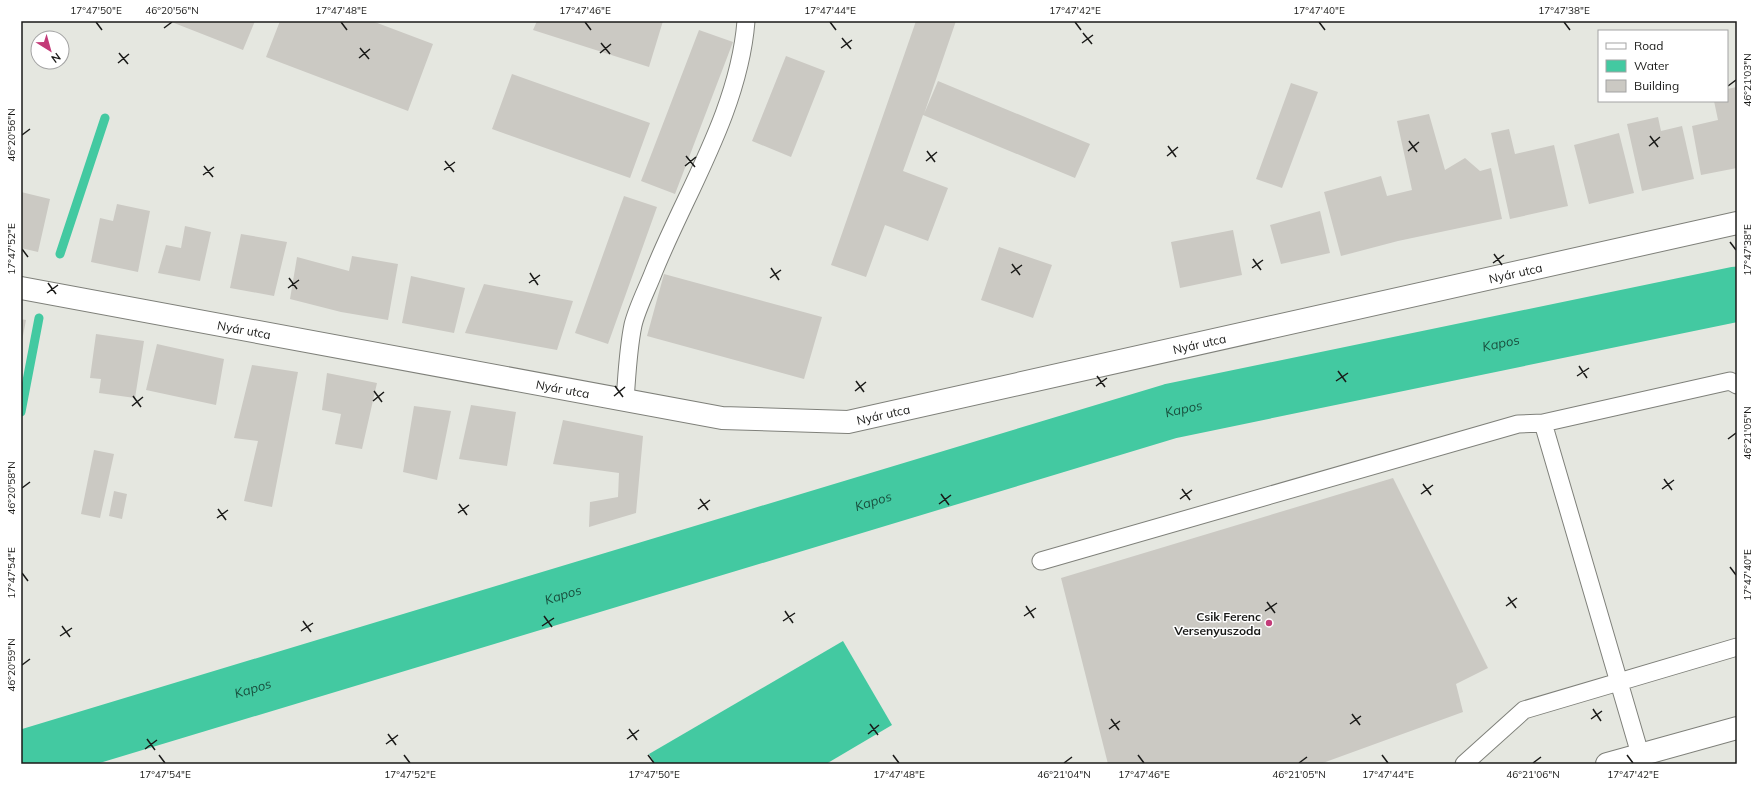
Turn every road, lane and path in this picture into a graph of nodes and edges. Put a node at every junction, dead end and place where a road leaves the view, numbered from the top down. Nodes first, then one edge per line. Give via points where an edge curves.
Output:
1 (746, 21) edge
2 (1737, 223) edge
3 (21, 288) edge
4 (1737, 385) edge
5 (625, 400) junction
6 (1543, 423) junction
7 (1041, 561) dead end
8 (1737, 647) edge
9 (1619, 681) junction
10 (1737, 728) edge
11 (1640, 754) junction
12 (1464, 764) edge
13 (1607, 764) edge

1 - 5 lane via 735,84 633,324
2 - 5 street, Nyár utca via 848,422 722,418
3 - 5 street, Nyár utca
4 - 6 lane via 1730,381
6 - 7 lane via 1518,424
6 - 9 lane
8 - 9 lane
9 - 11 lane
9 - 12 lane via 1524,710
10 - 11 street
11 - 13 street

